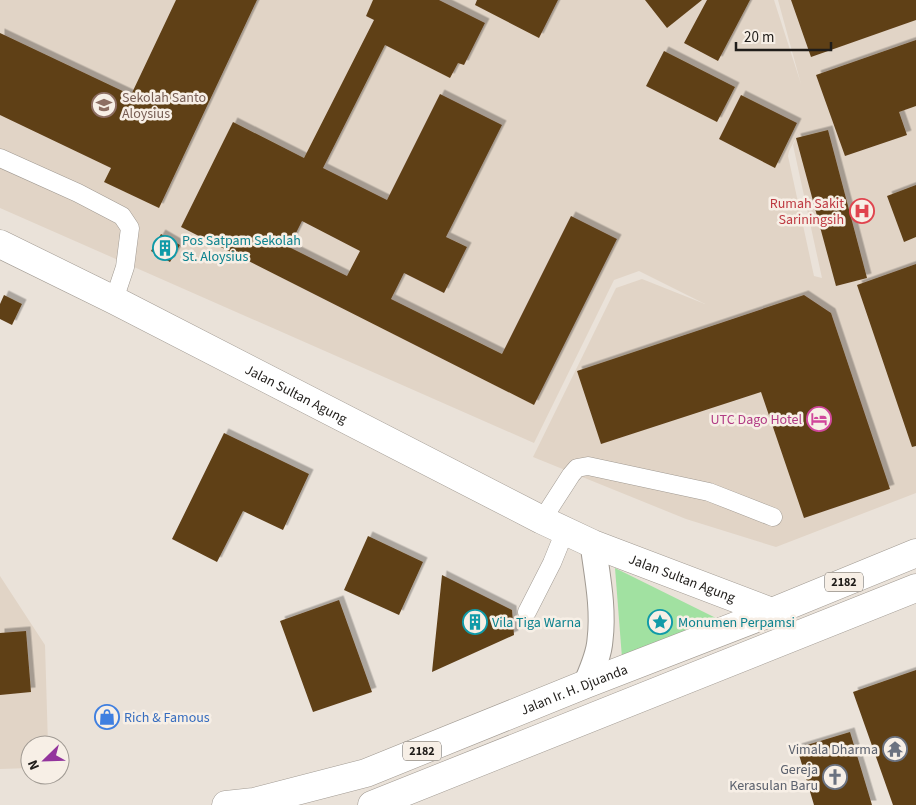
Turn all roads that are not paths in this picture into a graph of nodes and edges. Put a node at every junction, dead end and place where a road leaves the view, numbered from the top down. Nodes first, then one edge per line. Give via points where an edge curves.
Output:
1 (1, 160) edge
2 (0, 244) edge
3 (114, 300) junction
4 (773, 517) dead end
5 (554, 525) junction
6 (592, 544) junction
7 (916, 553) edge
8 (916, 588) edge
9 (527, 612) dead end
10 (772, 612) junction
11 (586, 684) junction
12 (254, 803) edge
13 (226, 805) edge
14 (372, 805) edge

1 - 3 lane via 122,216 130,228 125,267
2 - 3 main road, Jalan Sultan Agung
3 - 5 main road, Jalan Sultan Agung
4 - 5 lane via 709,492 588,466 577,468 571,475
5 - 6 main road, Jalan Sultan Agung
5 - 9 lane via 552,563
6 - 10 main road, Jalan Sultan Agung
6 - 11 street via 600,596 600,640 595,664
7 - 10 main road, Jalan Ir. H. Djuanda / 2182
8 - 14 main road, 2182
10 - 11 main road, Jalan Ir. H. Djuanda / 2182
11 - 12 main road, Jalan Ir. H. Djuanda / 2182 via 366,773
12 - 13 main road, Jalan Ir. H. Djuanda / 2182

